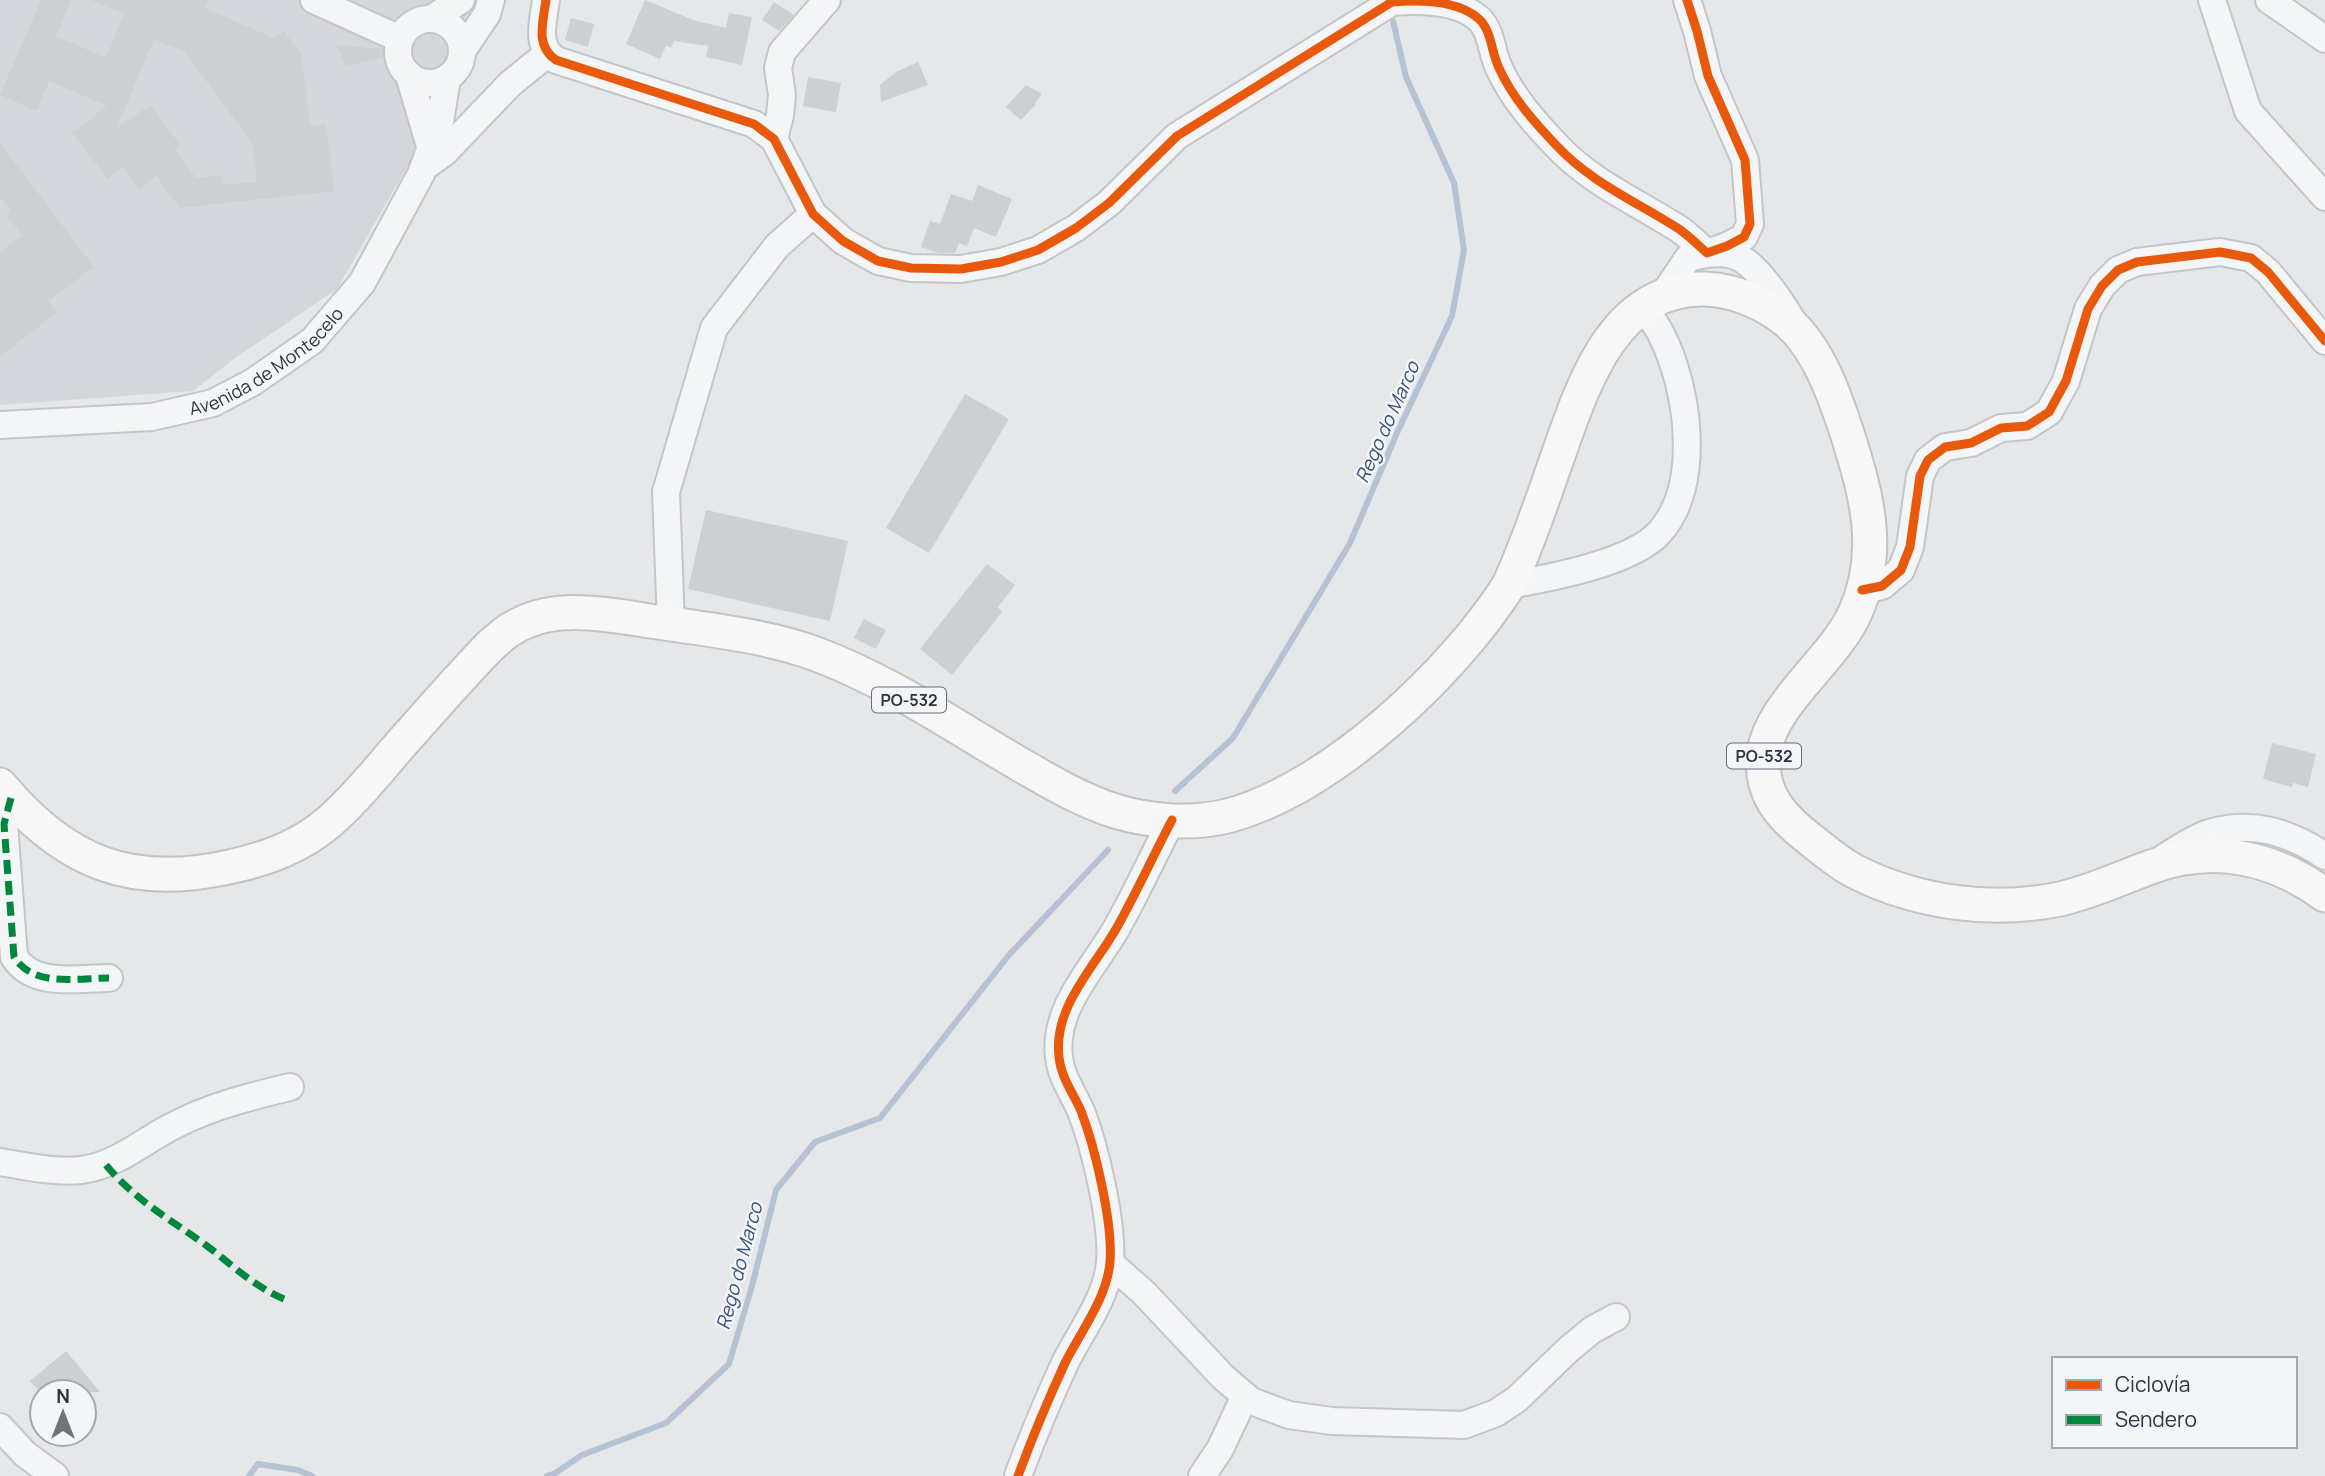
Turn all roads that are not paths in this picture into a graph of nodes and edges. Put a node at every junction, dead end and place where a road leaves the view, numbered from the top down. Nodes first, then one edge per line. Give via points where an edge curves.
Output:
1 (314, 0) edge
2 (461, 0) edge
3 (491, 0) edge
4 (546, 0) edge
5 (827, 0) edge
6 (1687, 0) edge
7 (2212, 0) edge
8 (2269, 0) edge
9 (431, 19) junction
10 (400, 39) junction
11 (2325, 39) edge
12 (462, 51) junction
13 (547, 54) junction
14 (409, 75) junction
15 (447, 78) junction
16 (774, 139) junction
17 (427, 157) junction
18 (2325, 197) edge
19 (813, 214) junction
20 (1707, 253) junction
21 (1652, 302) junction
22 (1802, 337) junction
23 (2325, 341) edge
24 (0, 425) edge
25 (1509, 584) junction
26 (1862, 590) junction
27 (671, 624) junction
28 (5, 791) edge
29 (1172, 820) junction
30 (2325, 856) edge
31 (2151, 867) junction
32 (2325, 895) edge
33 (109, 978) dead end
34 (290, 1087) dead end
35 (0, 1162) edge
36 (1110, 1263) junction
37 (1616, 1317) dead end
38 (1245, 1396) junction
39 (0, 1427) edge
40 (55, 1476) edge
41 (1018, 1476) edge
42 (1202, 1476) edge

1 - 10 street
2 - 9 street
3 - 12 street
4 - 13 street via 541,44
5 - 16 street via 782,52 778,68 782,95
6 - 20 street via 1708,76 1745,160 1750,224 1744,237
7 - 18 street via 2248,111
8 - 11 street
9 - 10 street via 415,22
9 - 12 street via 455,31
10 - 14 street via 399,58
12 - 15 street via 460,62
13 - 16 street via 754,124
13 - 17 street via 510,84 445,152
14 - 15 street via 427,83
14 - 17 street
15 - 17 street, Avenida de Montecelo via 440,122
16 - 19 street
17 - 24 street, Avenida de Montecelo via 362,282 312,341 253,382 213,403 152,417
19 - 20 street via 843,241 878,261 911,268 961,269 1038,250 1109,203 1177,136 1392,2 1409,0 1455,6 1478,18 1505,80 1557,147 1586,173 1681,230
19 - 27 street via 777,246 714,328 666,492
20 - 21 street via 1688,258
20 - 22 street via 1737,256 1752,268
21 - 22 main road, PO-532 via 1684,290 1731,293 1759,303
21 - 25 main road, PO-532 via 1621,325 1601,352 1581,392
21 - 25 street via 1674,364 1688,437 1686,477 1675,508 1660,532 1613,559 1553,578
22 - 26 main road, PO-532 via 1836,400 1864,486 1870,557
23 - 26 street via 2268,272 2250,258 2220,252 2137,262 2118,270 2088,309 2066,381 2049,412 2027,426 2001,428 1971,443 1945,447 1928,460 1920,476 1910,547 1901,570 1882,586
25 - 29 main road, PO-532 via 1495,608 1412,700 1318,775 1260,805 1227,816
26 - 31 main road, PO-532 via 1836,645 1785,708 1765,747 1764,782 1783,817 1852,870 1887,886 1948,902 1989,906 2038,903 2098,889
27 - 28 main road, PO-532 via 565,613 513,627 463,673 328,822 292,848 257,861 157,876 121,870 64,845
27 - 29 main road, PO-532 via 813,653 860,673 1079,796 1115,811
28 - 33 street via 13,957 27,972 40,977
29 - 36 street via 1115,930 1071,1000 1058,1039 1062,1073 1082,1114 1098,1173 1109,1226
30 - 31 street via 2301,839 2240,827 2207,833
31 - 32 main road, PO-532 via 2212,855 2247,858 2276,866
34 - 35 street via 178,1123 106,1165 79,1170
36 - 38 street
36 - 41 street via 1097,1304 1065,1363
37 - 38 street via 1569,1349 1517,1399 1464,1425 1332,1421 1289,1415
38 - 42 street
39 - 40 street via 25,1454

